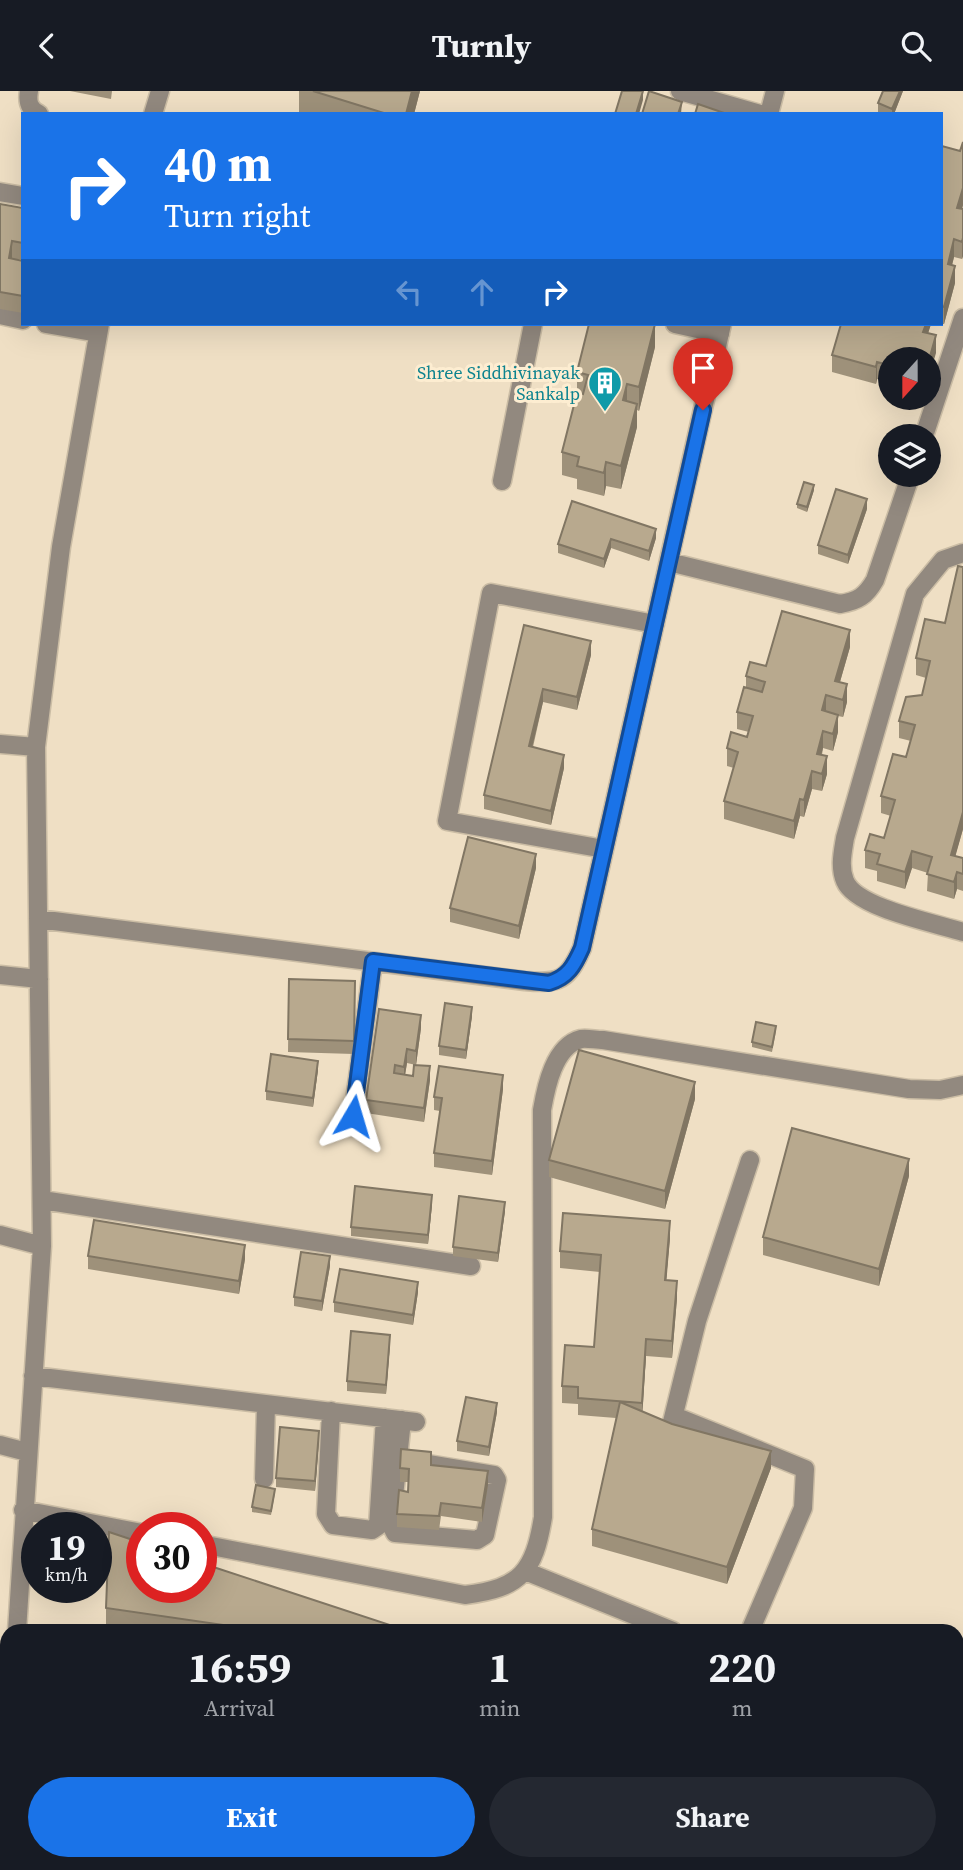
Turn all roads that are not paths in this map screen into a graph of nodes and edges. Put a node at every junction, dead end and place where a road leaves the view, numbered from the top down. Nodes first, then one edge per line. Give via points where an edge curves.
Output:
1 (29, 91) edge
2 (160, 91) edge
3 (680, 91) edge
4 (775, 91) edge
5 (36, 112) edge
6 (154, 112) edge
7 (753, 112) edge
8 (770, 112) edge
9 (0, 192) edge
10 (21, 196) edge
11 (0, 316) edge
12 (963, 318) edge
13 (21, 320) edge
14 (72, 326) edge
15 (533, 326) edge
16 (693, 326) edge
17 (99, 328) edge
18 (721, 329) edge
19 (928, 424) edge
20 (502, 481) dead end
21 (907, 487) edge
22 (963, 553) edge
23 (669, 562) junction
24 (655, 624) junction
25 (0, 744) edge
26 (36, 747) junction
27 (604, 849) junction
28 (38, 919) junction
29 (963, 932) edge
30 (373, 961) junction
31 (0, 975) edge
32 (39, 979) junction
33 (963, 1085) edge
34 (353, 1116) dead end
35 (750, 1160) dead end
36 (42, 1200) junction
37 (0, 1235) edge
38 (42, 1246) junction
39 (471, 1266) edge
40 (33, 1375) junction
41 (266, 1404) junction
42 (331, 1411) junction
43 (401, 1420) junction
44 (0, 1445) edge
45 (27, 1452) junction
46 (398, 1459) junction
47 (264, 1479) dead end
48 (23, 1510) junction
49 (126, 1530) edge
50 (217, 1547) edge
51 (525, 1571) junction
52 (17, 1624) edge
53 (656, 1624) edge
54 (753, 1624) edge

1 - 5 street via 27,100
2 - 6 street
3 - 7 street
4 - 8 street
9 - 10 street
11 - 13 street
12 - 19 street
14 - 17 street
15 - 20 street
16 - 18 street
17 - 26 street via 61,547
18 - 23 street
21 - 23 street via 875,580 867,595 854,602 840,604
22 - 29 street via 943,559 915,594 841,861 845,882 856,894 876,905
23 - 24 street
24 - 27 street
24 - 27 street via 491,593 447,821
25 - 26 street
26 - 28 street
27 - 30 street via 582,948 563,979 549,983
28 - 30 street
28 - 32 street
30 - 34 street
31 - 32 street
32 - 36 street
33 - 51 street via 909,1089 603,1040 581,1039 564,1048 546,1088 542,1110 543,1517 538,1545
35 - 54 street via 697,1321 672,1422 681,1419 804,1469 803,1508
36 - 38 street
36 - 39 street
37 - 38 street
38 - 40 street
40 - 41 street
40 - 45 street
41 - 42 street
41 - 47 street
42 - 43 street
42 - 43 street via 326,1514 332,1525 378,1526
43 - 46 street
44 - 45 street
45 - 48 street
46 - 46 street via 391,1525 395,1533 477,1540 485,1535 497,1481 494,1475
48 - 49 street
48 - 52 street
50 - 51 street via 465,1595 510,1585
51 - 53 street

